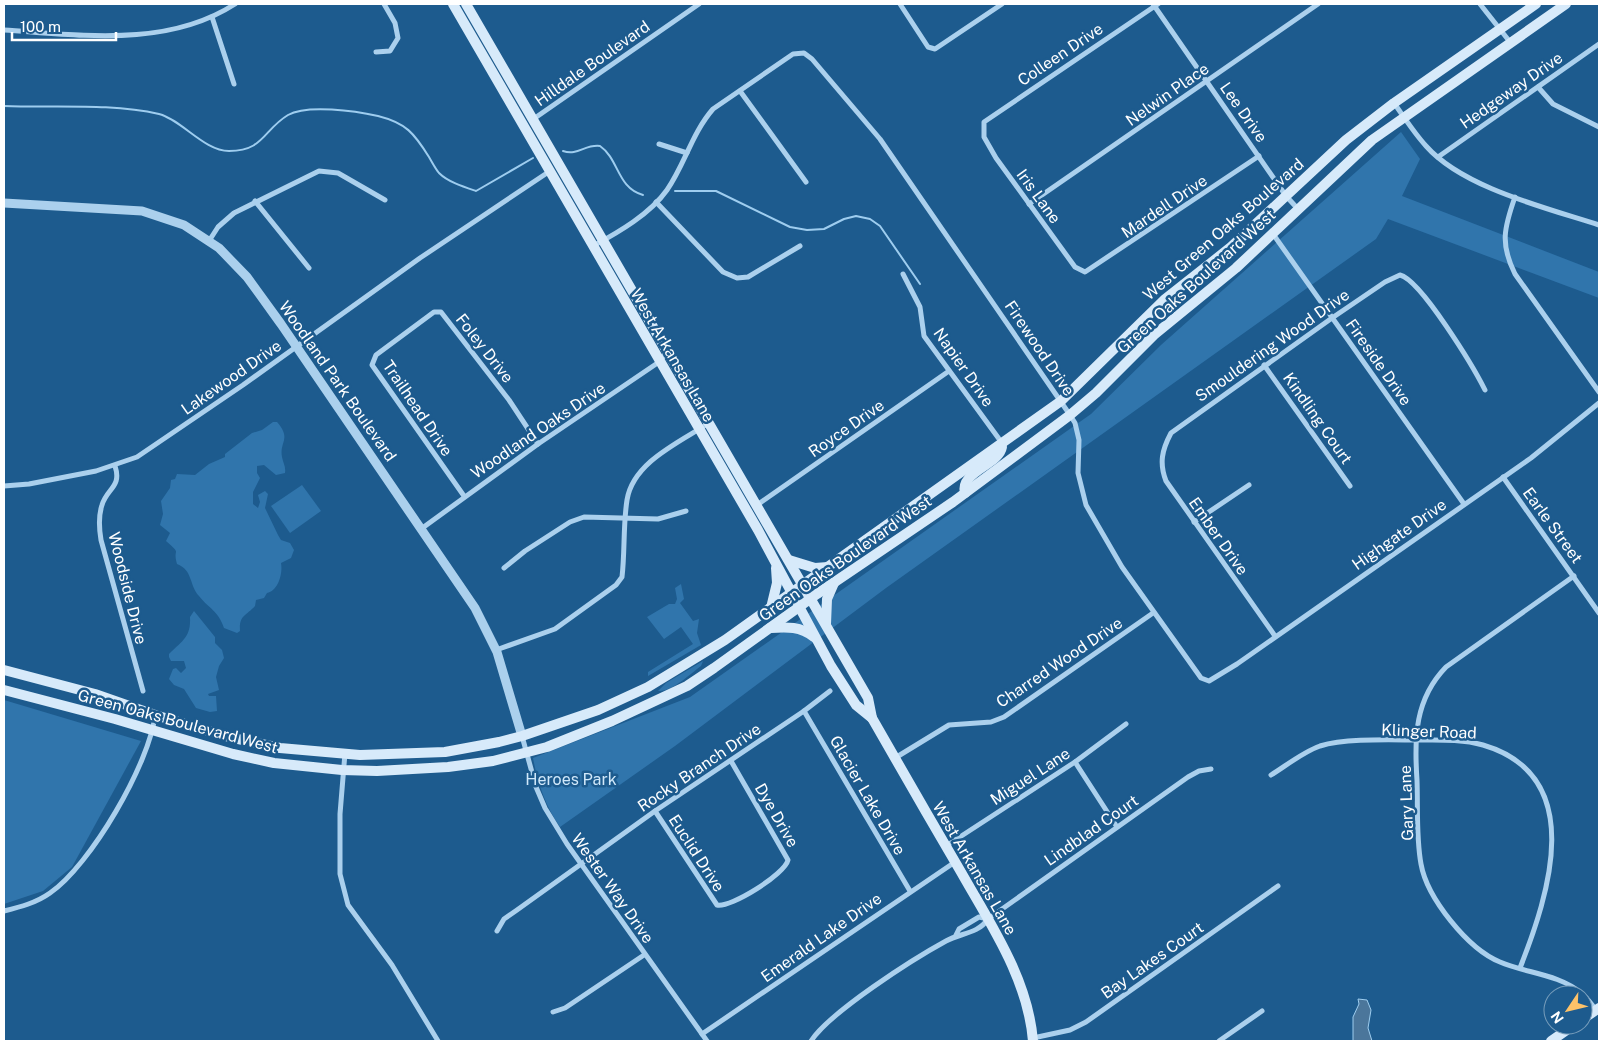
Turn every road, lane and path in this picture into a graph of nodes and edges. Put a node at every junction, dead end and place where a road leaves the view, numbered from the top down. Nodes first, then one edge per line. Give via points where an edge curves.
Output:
1 (235, 4) edge
2 (384, 4) edge
3 (453, 4) edge
4 (466, 4) edge
5 (698, 4) edge
6 (900, 4) edge
7 (1002, 4) edge
8 (1318, 4) edge
9 (1480, 4) edge
10 (1536, 4) edge
11 (1566, 4) edge
12 (1155, 5) edge
13 (212, 17) junction
14 (1500, 29) junction
15 (4, 30) edge
16 (1510, 42) junction
17 (1599, 44) edge
18 (376, 52) dead end
19 (1207, 82) junction
20 (234, 84) dead end
21 (1538, 86) junction
22 (740, 91) junction
23 (1394, 103) junction
24 (1404, 117) junction
25 (533, 120) junction
26 (524, 126) junction
27 (1599, 127) edge
28 (983, 131) joint
29 (658, 144) dead end
30 (686, 153) junction
31 (1259, 156) junction
32 (1438, 157) junction
33 (550, 172) junction
34 (806, 182) dead end
35 (1286, 196) junction
36 (1515, 197) junction
37 (384, 200) dead end
38 (255, 201) junction
39 (656, 202) junction
40 (4, 203) edge
41 (1029, 204) junction
42 (1298, 209) junction
43 (1599, 225) edge
44 (1273, 234) junction
45 (209, 241) junction
46 (603, 241) junction
47 (593, 246) junction
48 (800, 246) dead end
49 (309, 268) dead end
50 (1081, 271) joint
51 (903, 274) dead end
52 (1332, 318) junction
53 (398, 339) joint
54 (297, 347) junction
55 (667, 352) junction
56 (659, 362) junction
57 (1264, 365) junction
58 (949, 371) junction
59 (1485, 390) dead end
60 (1599, 392) edge
61 (1061, 401) junction
62 (1599, 403) edge
63 (1070, 415) junction
64 (709, 423) junction
65 (699, 430) junction
66 (538, 444) junction
67 (1003, 444) junction
68 (1165, 444) joint
69 (733, 464) junction
70 (114, 466) junction
71 (723, 471) junction
72 (1503, 477) junction
73 (1249, 485) dead end
74 (4, 486) edge
75 (1350, 486) dead end
76 (965, 493) junction
77 (464, 496) junction
78 (1464, 504) junction
79 (757, 505) junction
80 (686, 511) dead end
81 (626, 519) junction
82 (1194, 522) junction
83 (421, 529) junction
84 (789, 560) junction
85 (776, 567) junction
86 (829, 567) junction
87 (504, 568) dead end
88 (1574, 576) junction
89 (834, 583) junction
90 (803, 586) junction
91 (792, 593) junction
92 (810, 599) junction
93 (799, 607) junction
94 (771, 608) junction
95 (1153, 613) junction
96 (1599, 614) edge
97 (770, 628) junction
98 (828, 630) junction
99 (1275, 636) junction
100 (816, 638) junction
101 (496, 650) junction
102 (4, 670) edge
103 (1209, 681) joint
104 (648, 687) junction
105 (4, 690) edge
106 (143, 691) dead end
107 (830, 691) dead end
108 (653, 703) junction
109 (804, 711) junction
110 (154, 715) junction
111 (872, 718) junction
112 (1126, 724) dead end
113 (153, 731) junction
114 (522, 736) junction
115 (1417, 740) junction
116 (345, 753) junction
117 (526, 753) junction
118 (895, 759) junction
119 (731, 761) junction
120 (1074, 762) junction
121 (1211, 769) dead end
122 (342, 770) junction
123 (1272, 775) dead end
124 (655, 811) junction
125 (1117, 827) junction
126 (946, 846) junction
127 (955, 862) junction
128 (580, 864) junction
129 (1278, 886) dead end
130 (910, 891) junction
131 (719, 906) joint
132 (4, 911) edge
133 (988, 918) junction
134 (497, 931) dead end
135 (956, 935) junction
136 (644, 954) junction
137 (1520, 968) junction
138 (1598, 1009) edge
139 (1262, 1011) dead end
140 (553, 1012) dead end
141 (702, 1034) junction
142 (1033, 1040) edge
143 (438, 1041) edge
144 (707, 1041) edge
145 (812, 1041) edge
146 (1219, 1041) edge

1 - 13 street
2 - 18 street via 395,23 398,38 390,51
3 - 26 main road, West Arkansas Lane
4 - 25 main road, West Arkansas Lane
5 - 25 street, Hilldale Boulevard
6 - 7 street via 928,47 937,48
8 - 19 street, Nelwin Place
9 - 14 street
10 - 14 main road, West Green Oaks Boulevard
11 - 16 main road, Green Oaks Boulevard West
12 - 19 street, Lee Drive
12 - 28 street, Colleen Drive via 992,115 984,122
13 - 15 street via 182,27 141,34 99,36
13 - 20 street
14 - 16 street
14 - 23 main road, West Green Oaks Boulevard
16 - 24 main road, Green Oaks Boulevard West
17 - 21 street, Hedgeway Drive
19 - 31 street, Lee Drive
19 - 41 street, Nelwin Place
21 - 27 street via 1553,104
21 - 32 street, Hedgeway Drive
22 - 30 street via 713,109
22 - 34 street
22 - 61 street, Firewood Drive via 793,54 799,52 812,59 880,139
23 - 24 street
23 - 35 main road, West Green Oaks Boulevard via 1346,140
24 - 32 street via 1426,147
24 - 42 main road, Green Oaks Boulevard West via 1372,140
25 - 26 street, Hilldale Boulevard
25 - 46 main road, West Arkansas Lane
26 - 33 main road, West Arkansas Lane
28 - 41 street, Iris Lane via 996,158
29 - 30 street
30 - 39 street via 667,191
31 - 35 street, Lee Drive
31 - 50 street, Mardell Drive via 1091,269
32 - 36 street via 1483,184
33 - 47 main road, West Arkansas Lane
33 - 54 street, Lakewood Drive via 420,258
35 - 42 street, Lee Drive
35 - 61 main road, West Green Oaks Boulevard via 1231,247 1164,300
36 - 43 street
36 - 60 street via 1504,236 1509,262
37 - 38 street via 338,173 319,171
38 - 45 street via 224,220
38 - 49 street
39 - 46 street
39 - 48 street via 723,272 737,278 748,277
40 - 45 street, Woodland Park Boulevard via 142,211 184,225
41 - 50 street, Iris Lane
42 - 44 main road, Green Oaks Boulevard West
44 - 52 street, Fireside Drive
44 - 63 main road, Green Oaks Boulevard West via 1154,335
45 - 54 street, Woodland Park Boulevard via 247,277
46 - 47 street
46 - 55 main road, West Arkansas Lane
47 - 56 main road, West Arkansas Lane
51 - 58 street, Napier Drive via 920,307 924,336
52 - 57 street, Smouldering Wood Drive
52 - 59 street, Smouldering Wood Drive via 1385,282 1400,275 1412,280 1469,361
52 - 78 street, Fireside Drive
53 - 66 street, Foley Drive via 434,312 441,312 509,400
53 - 77 street, Trailhead Drive via 376,355 373,370
54 - 70 street, Lakewood Drive via 137,457
54 - 83 street, Woodland Park Boulevard
55 - 56 street, Woodland Oaks Drive
55 - 64 main road, West Arkansas Lane
56 - 65 main road, West Arkansas Lane
56 - 66 street, Woodland Oaks Drive
57 - 68 street, Smouldering Wood Drive via 1180,424
57 - 75 street, Kindling Court
58 - 67 street, Napier Drive
58 - 79 street, Royce Drive
61 - 63 street, Firewood Drive
61 - 67 main road, West Green Oaks Boulevard
62 - 72 street, Highgate Drive
63 - 76 main road, Green Oaks Boulevard West
63 - 95 street, Firewood Drive via 1079,440 1078,473 1086,505
64 - 65 street
64 - 69 main road, West Arkansas Lane
65 - 71 main road, West Arkansas Lane
65 - 81 street via 639,473 627,500
66 - 77 street, Woodland Oaks Drive
67 - 76 main road via 1002,452 968,479
67 - 86 main road, West Green Oaks Boulevard
68 - 82 street, Ember Drive via 1161,457 1166,481
69 - 71 main road
69 - 79 main road, West Arkansas Lane
70 - 74 street, Lakewood Drive via 29,484
70 - 106 street, Woodside Drive via 118,475 102,503 98,522
71 - 85 main road, West Arkansas Lane
72 - 78 street, Highgate Drive
72 - 88 street, Earle Street
73 - 82 street
76 - 89 main road, Green Oaks Boulevard West
77 - 83 street, Woodland Oaks Drive
78 - 99 street, Highgate Drive
79 - 84 main road, West Arkansas Lane
80 - 81 street via 658,519
81 - 87 street via 584,517 570,522
81 - 101 street via 622,577 616,585 555,628
82 - 99 street, Ember Drive
83 - 101 street, Woodland Park Boulevard via 475,608
84 - 86 main road via 815,568
84 - 90 main road, West Arkansas Lane
85 - 91 main road, West Arkansas Lane
85 - 94 main road via 777,583
86 - 90 main road, West Green Oaks Boulevard
88 - 96 street, Earle Street
88 - 115 street, Gary Lane via 1446,667 1424,698
89 - 92 main road, Green Oaks Boulevard West
89 - 98 main road via 826,606
90 - 91 main road, West Green Oaks Boulevard
90 - 92 main road, West Arkansas Lane
91 - 93 main road, West Arkansas Lane
91 - 94 main road, West Green Oaks Boulevard
92 - 93 main road, Green Oaks Boulevard West
92 - 98 main road, West Arkansas Lane
93 - 97 main road, Green Oaks Boulevard West
93 - 100 main road, West Arkansas Lane
94 - 104 main road, West Green Oaks Boulevard via 726,640
95 - 103 street, Firewood Drive via 1201,678
95 - 118 street, Charred Wood Drive via 1004,716 991,722 949,725
97 - 100 main road via 798,628
97 - 108 main road, Green Oaks Boulevard West via 714,668
98 - 111 main road, West Arkansas Lane via 868,698
99 - 103 street, Highgate Drive
100 - 111 main road, West Arkansas Lane via 856,706
101 - 114 street, Woodland Park Boulevard
102 - 110 main road, West Green Oaks Boulevard via 95,694
104 - 108 main road
104 - 114 main road, West Green Oaks Boulevard via 598,710
105 - 113 main road, Green Oaks Boulevard West
107 - 109 street, Rocky Branch Drive
108 - 117 main road, Green Oaks Boulevard West via 582,734
109 - 119 street, Rocky Branch Drive
109 - 130 street, Glacier Lake Drive
110 - 113 street
110 - 116 main road, West Green Oaks Boulevard via 280,748
111 - 118 main road, West Arkansas Lane
112 - 120 street, Miguel Lane
113 - 122 main road, Green Oaks Boulevard West via 274,763
113 - 132 street via 132,781 94,847 77,869 38,901
114 - 116 main road, West Green Oaks Boulevard via 445,752
114 - 117 street, Wester Way Drive
115 - 123 street, Klinger Road via 1321,746
115 - 137 street, Gary Lane via 1421,864 1426,880 1439,905 1481,950 1499,962
115 - 137 street, Klinger Road via 1464,742 1497,750 1512,757 1532,774 1544,792 1548,802 1552,858 1548,887
116 - 122 street
117 - 122 main road, Green Oaks Boulevard West via 448,767
117 - 128 street, Wester Way Drive via 545,808
118 - 126 main road, West Arkansas Lane
119 - 124 street, Rocky Branch Drive
119 - 131 street, Dye Drive via 788,860 784,868 753,891 729,905
120 - 125 street
120 - 126 street, Miguel Lane
121 - 125 street, Lindblad Court via 1199,771
122 - 143 street via 340,874 348,905 380,948
124 - 128 street, Rocky Branch Drive
124 - 131 street, Euclid Drive
125 - 133 street, Lindblad Court
126 - 127 main road, West Arkansas Lane
127 - 130 street, Emerald Lake Drive
127 - 133 main road, West Arkansas Lane
128 - 134 street, Rocky Branch Drive via 504,920
128 - 136 street, Wester Way Drive
129 - 142 street, Bay Lakes Court via 1086,1022
130 - 141 street, Emerald Lake Drive
133 - 135 street, Lindblad Court via 984,925 964,935
133 - 135 street, Lindblad Court via 978,918 959,929
133 - 142 main road, West Arkansas Lane via 1025,997
135 - 145 street, Lindblad Court via 846,1008 826,1023
136 - 140 street via 564,1008
136 - 141 street, Wester Way Drive
137 - 138 street, Gary Lane via 1580,992
139 - 146 street
141 - 144 street, Wester Way Drive

